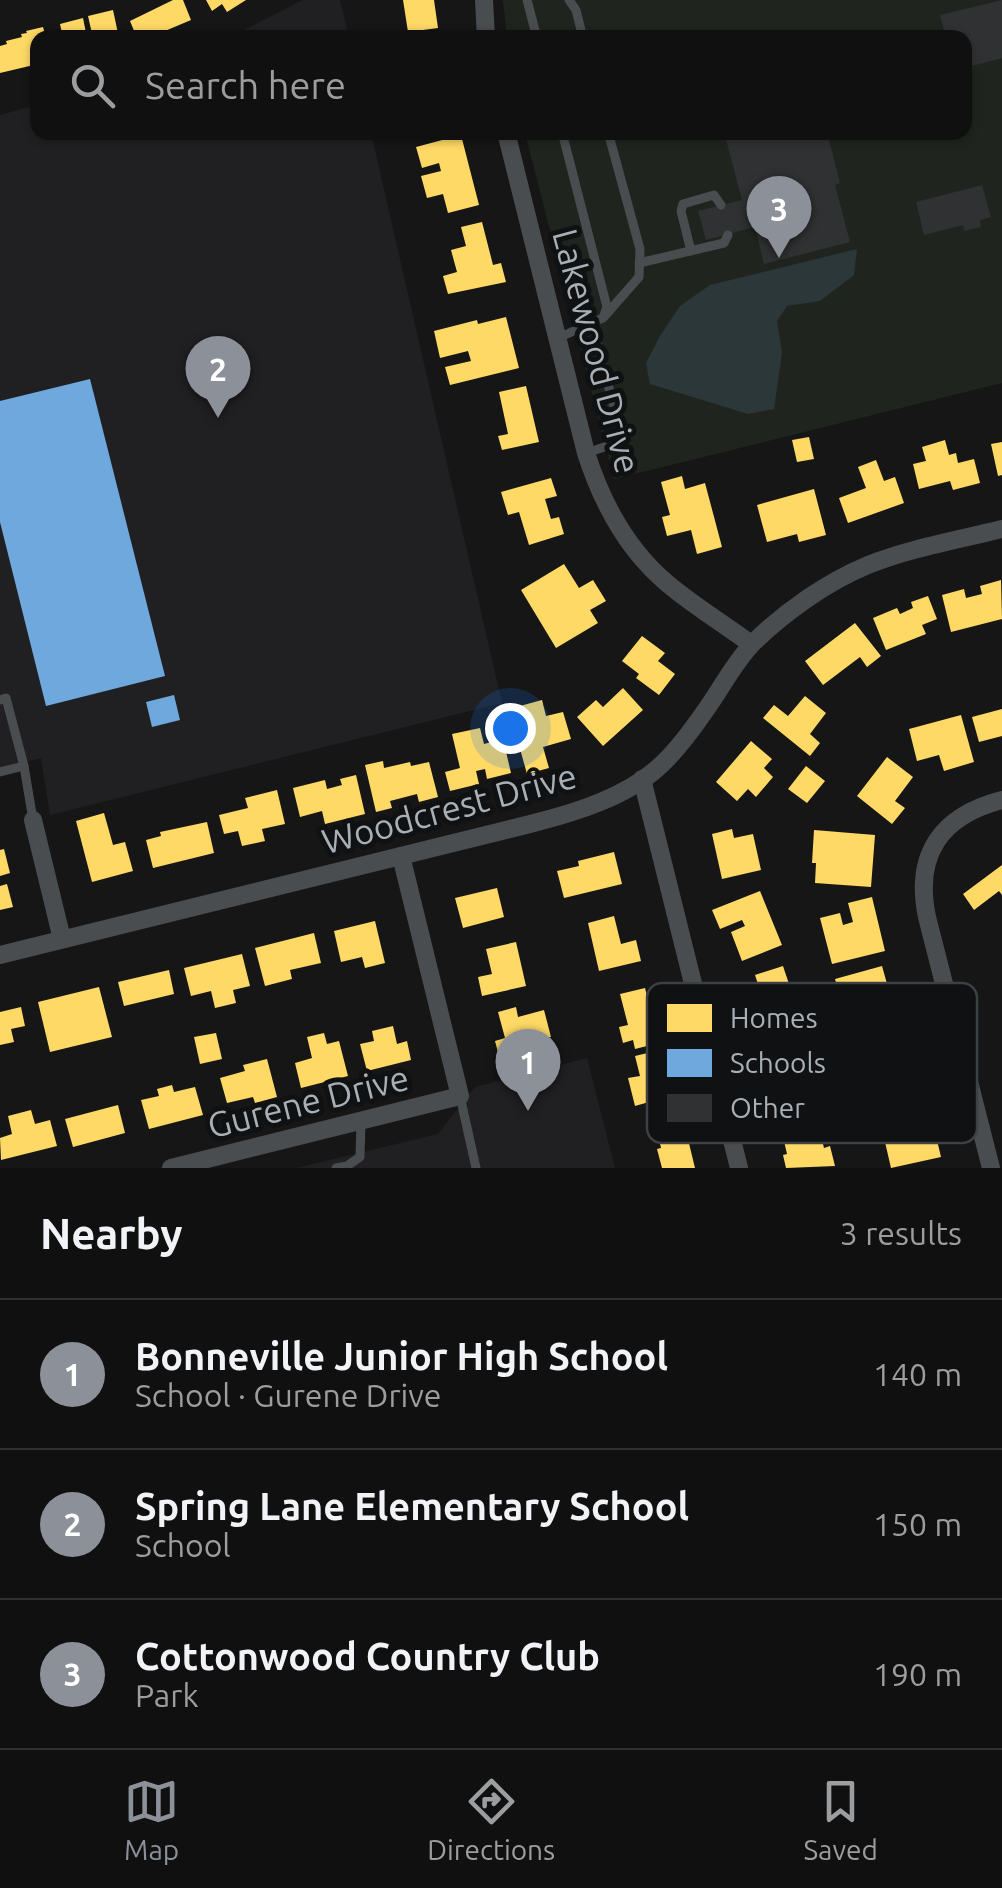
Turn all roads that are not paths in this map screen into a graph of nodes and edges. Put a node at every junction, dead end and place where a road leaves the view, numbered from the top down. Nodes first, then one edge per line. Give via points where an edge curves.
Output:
1 (484, 0) edge
2 (527, 0) edge
3 (568, 0) edge
4 (486, 30) edge
5 (535, 30) edge
6 (581, 30) edge
7 (508, 140) edge
8 (564, 140) edge
9 (610, 140) edge
10 (721, 205) dead end
11 (728, 234) dead end
12 (691, 251) junction
13 (639, 263) junction
14 (603, 318) junction
15 (592, 324) junction
16 (558, 338) junction
17 (586, 453) junction
18 (1002, 528) edge
19 (751, 644) junction
20 (0, 700) edge
21 (24, 766) junction
22 (0, 772) edge
23 (642, 780) junction
24 (1002, 800) edge
25 (33, 820) joint
26 (400, 856) junction
27 (62, 939) junction
28 (0, 954) edge
29 (693, 983) edge
30 (944, 983) edge
31 (460, 1096) junction
32 (977, 1115) edge
33 (362, 1121) junction
34 (733, 1143) edge
35 (171, 1168) edge
36 (336, 1168) edge
37 (476, 1168) edge
38 (739, 1168) edge
39 (990, 1168) edge

1 - 4 street
2 - 5 lane
3 - 6 lane
7 - 16 street, Lakewood Drive
8 - 14 lane via 608,307
9 - 13 lane
10 - 12 lane via 714,196 683,204
11 - 12 lane via 724,243
12 - 13 lane
13 - 14 lane via 639,277
14 - 15 lane
15 - 16 lane
15 - 17 lane via 623,441
16 - 17 street, Lakewood Drive
17 - 19 street, Lakewood Drive via 602,497 638,553 665,582
18 - 19 street, Woodcrest Drive via 870,564
19 - 23 street, Woodcrest Drive via 684,740
20 - 21 lane via 6,698
21 - 22 lane
21 - 25 lane
23 - 26 street, Woodcrest Drive via 565,815
23 - 29 street
24 - 30 street via 966,812 945,830 924,870 924,900
25 - 27 street
26 - 27 street, Woodcrest Drive
26 - 31 street
27 - 28 street, Woodcrest Drive
31 - 33 street, Gurene Drive
31 - 37 lane
32 - 39 street
33 - 35 street, Gurene Drive
33 - 36 lane via 360,1157
34 - 38 street

